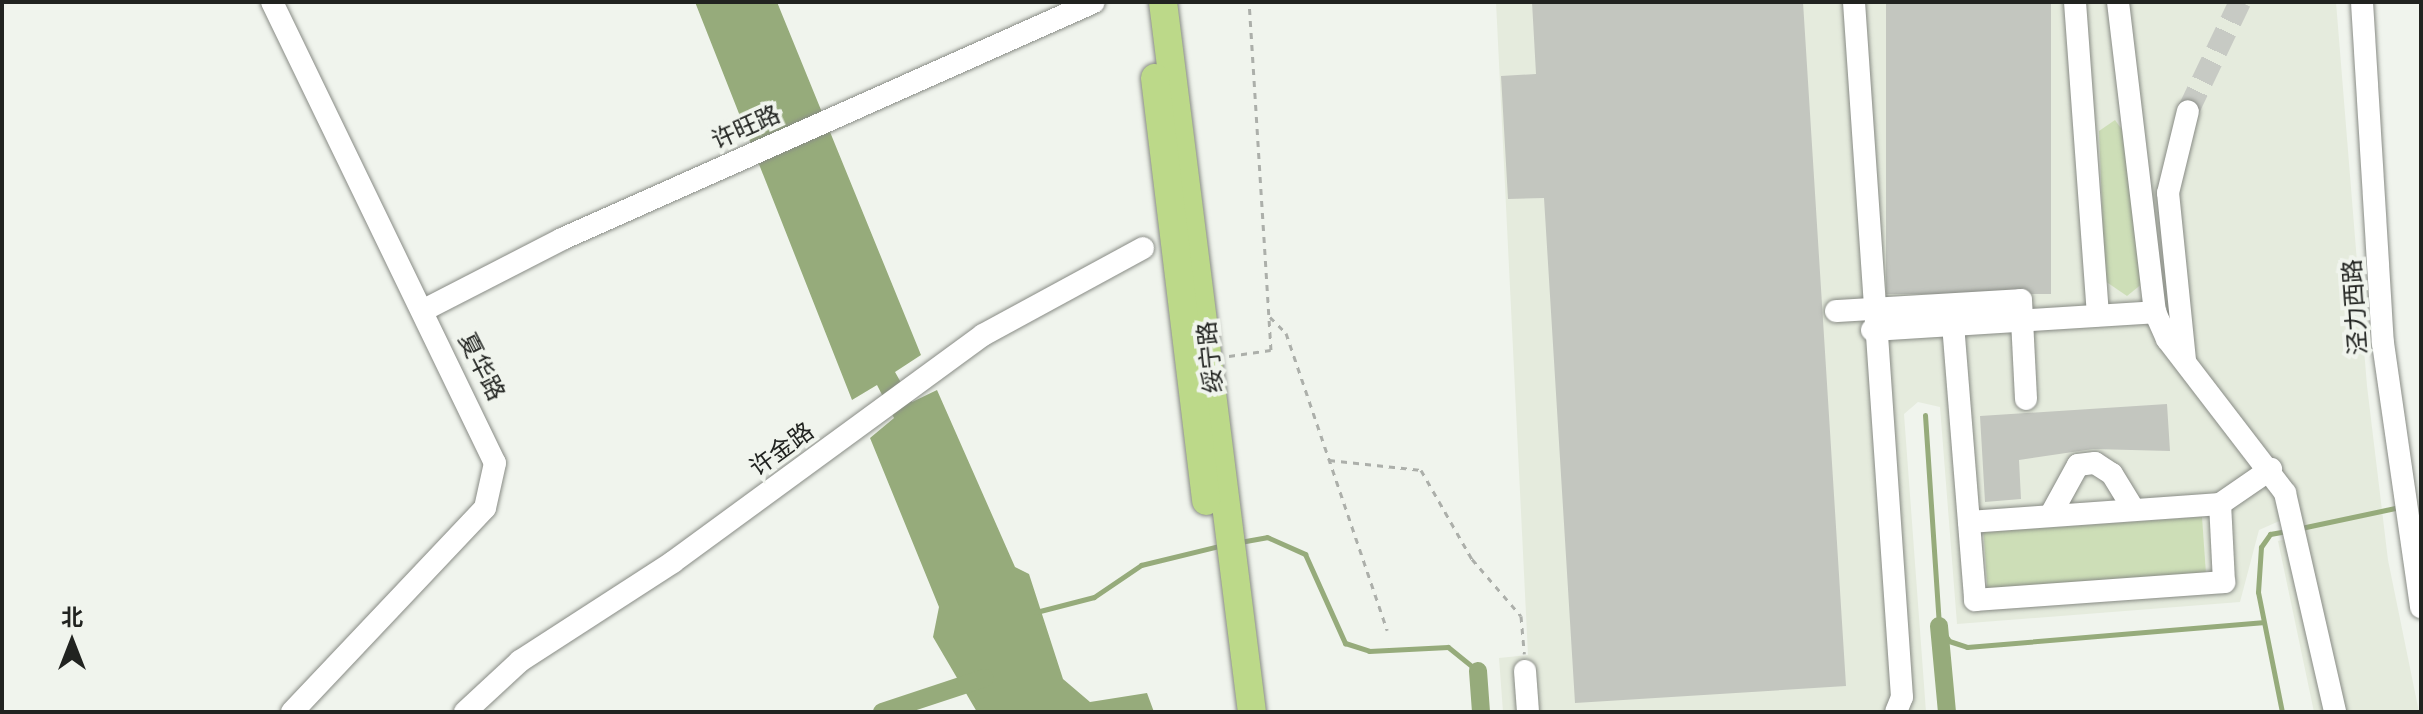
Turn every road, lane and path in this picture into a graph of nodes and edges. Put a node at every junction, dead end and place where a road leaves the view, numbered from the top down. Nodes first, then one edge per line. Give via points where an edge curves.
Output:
1 (272, 2) edge
2 (1094, 2) edge
3 (1145, 2) edge
4 (1163, 2) edge
5 (1249, 2) edge
6 (1854, 2) edge
7 (2075, 2) edge
8 (2118, 2) edge
9 (2362, 2) edge
10 (2188, 111) tunnel mouth
11 (1143, 248) dead end
12 (424, 310) junction
13 (1836, 311) dead end
14 (2155, 312) junction
15 (2098, 315) junction
16 (1269, 316) junction
17 (1871, 319) junction
18 (2023, 320) junction
19 (1953, 324) junction
20 (1213, 359) junction
21 (2186, 362) junction
22 (2026, 399) dead end
23 (1329, 460) junction
24 (2271, 469) junction
25 (1214, 499) junction
26 (2220, 504) junction
27 (2134, 510) junction
28 (2050, 516) junction
29 (1969, 522) junction
30 (1220, 548) junction
31 (2421, 607) edge
32 (1387, 630) dead end
33 (1525, 671) joint
34 (292, 712) edge
35 (465, 712) edge
36 (1234, 712) edge
37 (1252, 712) edge
38 (1528, 712) edge
39 (1896, 712) edge
40 (2335, 712) edge

1 - 12 street, 夏华路
2 - 12 street, 许旺路 via 736,161
3 - 25 main road, 绥宁路
4 - 20 main road, 绥宁路
5 - 16 path
6 - 17 street
7 - 15 street
8 - 14 street
9 - 31 street, 泾力西路 via 2383,343
10 - 21 street via 2168,193
11 - 35 street, 许金路 via 1011,317 673,562 530,653
12 - 34 street, 夏华路 via 493,447 492,492
13 - 17 street
14 - 15 street
14 - 21 street
15 - 18 street
16 - 20 path via 1271,350
16 - 23 path via 1286,333
17 - 18 street via 2021,300
17 - 19 street
17 - 39 street via 1902,697
18 - 19 street
18 - 22 street
19 - 29 street
20 - 25 main road, 绥宁路
21 - 24 street
23 - 32 path
23 - 33 path via 1421,470 1472,559 1521,616
24 - 26 street
24 - 40 street via 2295,529
25 - 30 main road, 绥宁路
26 - 27 street
26 - 29 street via 2224,582 1991,599 1975,600
27 - 28 street
27 - 28 street via 2112,474 2095,463 2078,465
28 - 29 street
30 - 36 main road, 绥宁路
30 - 37 main road, 绥宁路
33 - 38 street

